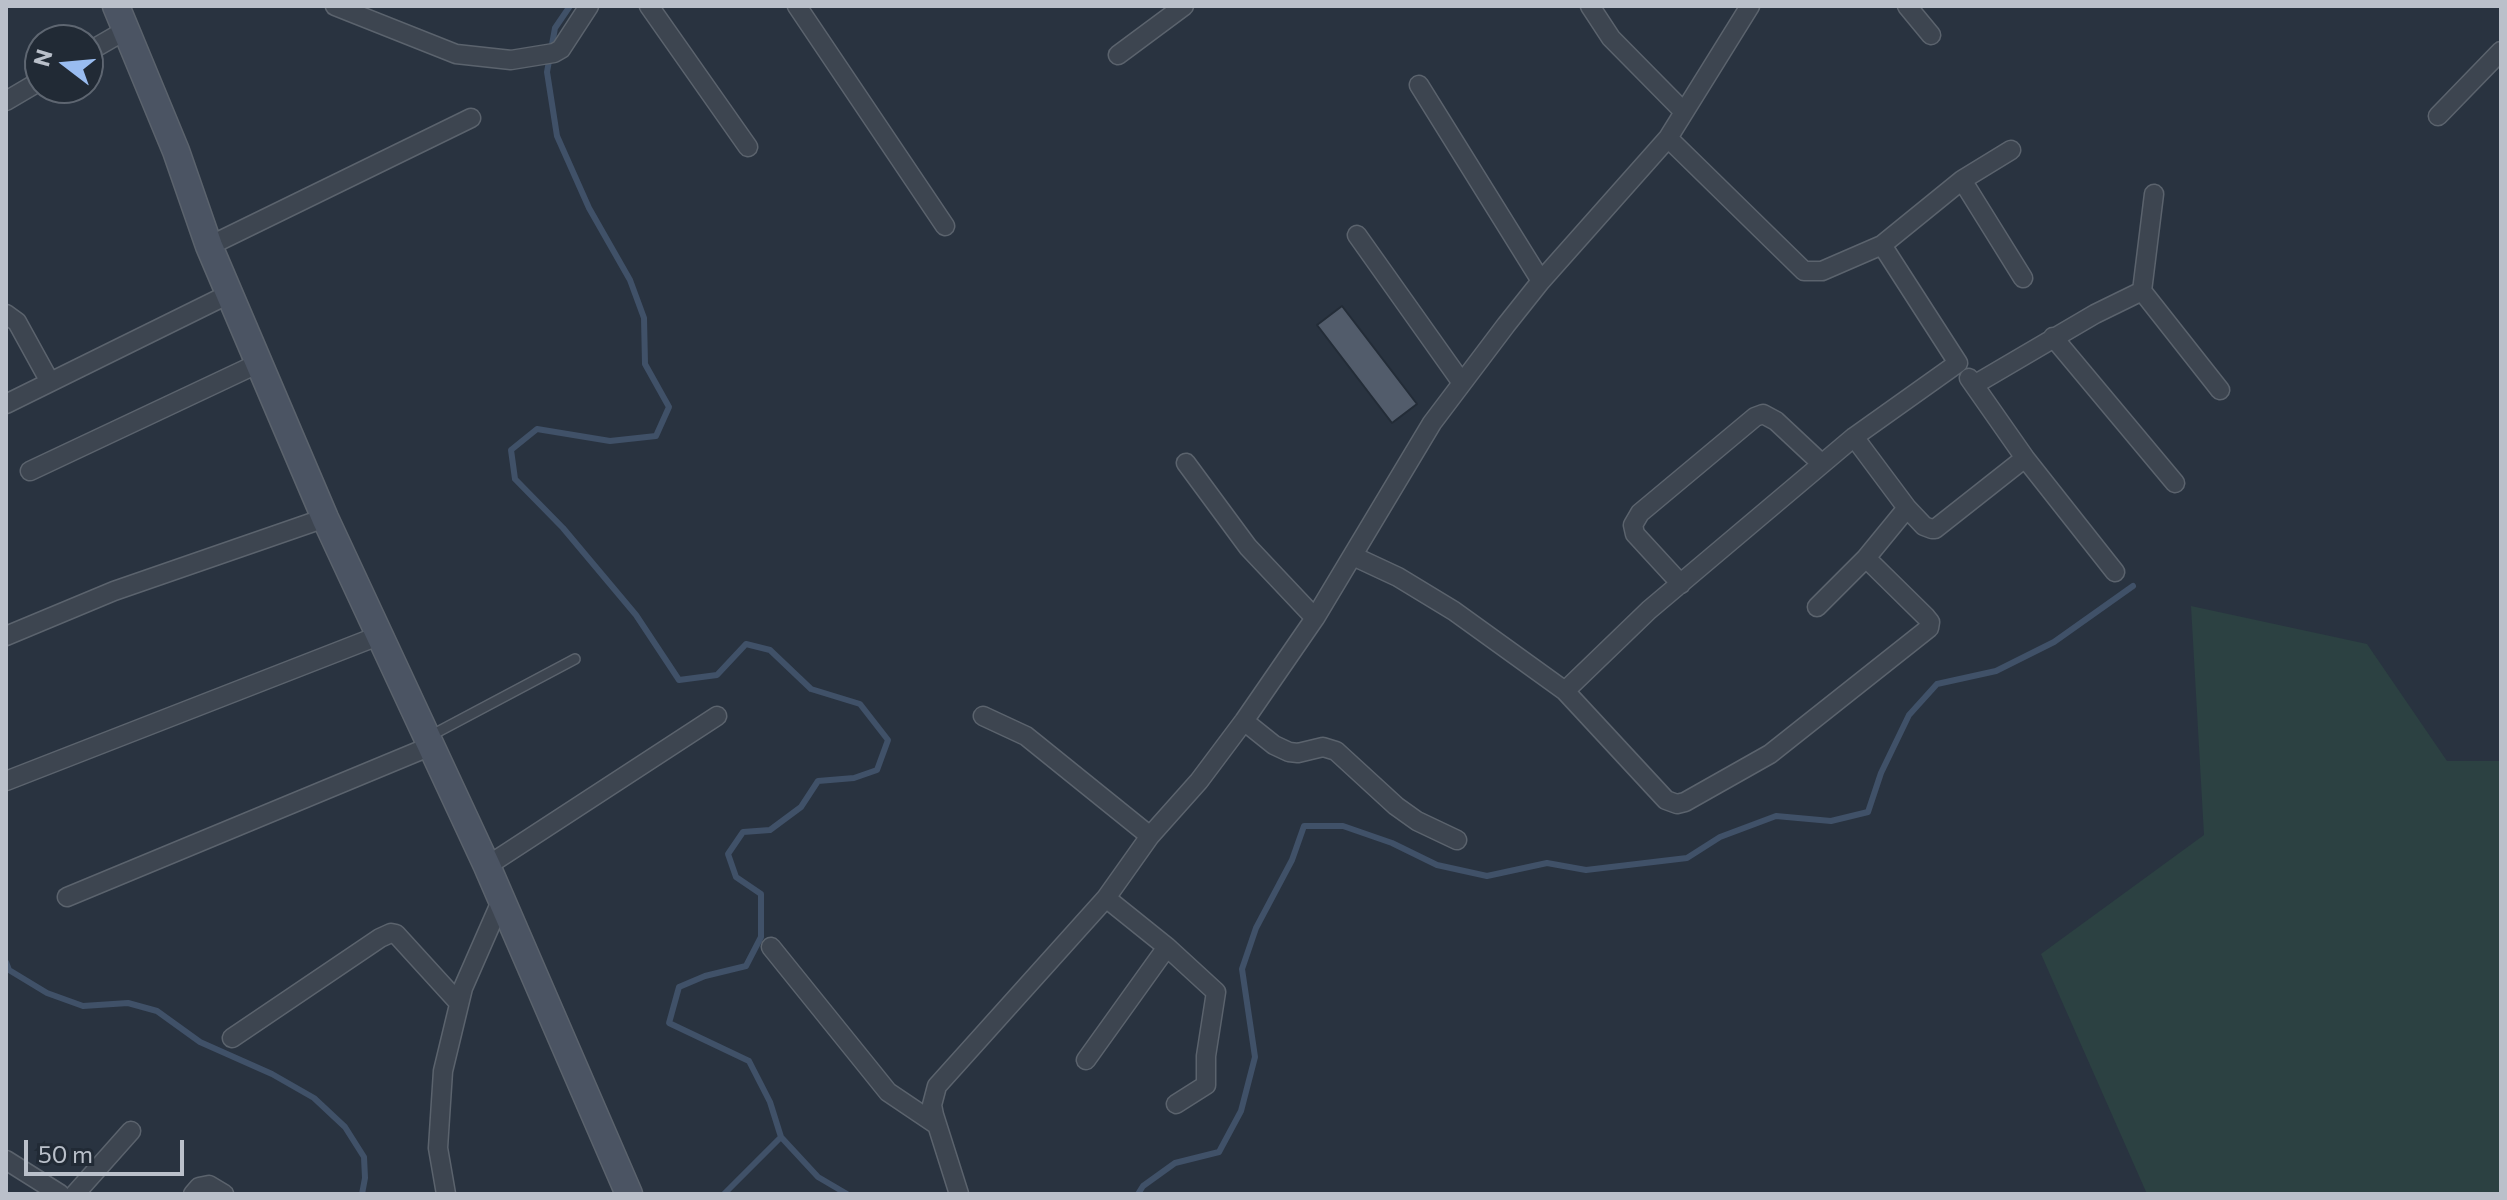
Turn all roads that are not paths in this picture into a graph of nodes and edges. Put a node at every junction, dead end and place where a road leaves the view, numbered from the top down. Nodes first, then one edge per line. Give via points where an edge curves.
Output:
1 (335, 6) edge
2 (589, 6) edge
3 (649, 6) edge
4 (797, 6) edge
5 (1184, 6) edge
6 (1590, 6) edge
7 (1750, 6) edge
8 (1907, 6) edge
9 (121, 18) edge
10 (1931, 35) dead end
11 (104, 36) edge
12 (2501, 51) edge
13 (1118, 55) dead end
14 (1419, 85) dead end
15 (24, 90) edge
16 (6, 101) edge
17 (1684, 112) junction
18 (2438, 116) dead end
19 (471, 118) dead end
20 (1668, 138) junction
21 (748, 147) dead end
22 (2011, 150) dead end
23 (1962, 180) junction
24 (2154, 194) dead end
25 (945, 226) dead end
26 (1357, 235) dead end
27 (1882, 245) junction
28 (209, 246) junction
29 (2023, 278) dead end
30 (1541, 281) junction
31 (2142, 291) junction
32 (229, 294) junction
33 (6, 314) edge
34 (2053, 337) junction
35 (259, 363) junction
36 (1958, 363) junction
37 (50, 382) junction
38 (1462, 383) junction
39 (1974, 385) junction
40 (2220, 390) dead end
41 (6, 404) edge
42 (1854, 437) junction
43 (2025, 458) junction
44 (1186, 463) dead end
45 (1822, 464) junction
46 (30, 471) dead end
47 (2175, 483) dead end
48 (1907, 508) junction
49 (325, 518) junction
50 (1353, 556) junction
51 (1866, 558) junction
52 (2115, 572) dead end
53 (1681, 584) junction
54 (1817, 607) dead end
55 (1315, 618) junction
56 (6, 636) edge
57 (378, 636) junction
58 (575, 659) dead end
59 (1565, 691) junction
60 (717, 716) dead end
61 (983, 716) dead end
62 (1244, 721) junction
63 (429, 742) junction
64 (6, 781) edge
65 (1150, 836) junction
66 (1457, 840) dead end
67 (487, 866) junction
68 (67, 897) dead end
69 (1106, 898) junction
70 (502, 899) junction
71 (771, 947) dead end
72 (1167, 947) junction
73 (458, 1002) junction
74 (232, 1038) dead end
75 (1086, 1060) dead end
76 (1176, 1104) dead end
77 (937, 1125) junction
78 (131, 1131) dead end
79 (6, 1160) edge
80 (60, 1194) edge
81 (75, 1194) edge
82 (193, 1194) edge
83 (224, 1194) edge
84 (446, 1194) edge
85 (629, 1194) edge
86 (959, 1194) edge

1 - 2 street via 456,54 511,60 561,49
3 - 21 street
4 - 25 street
5 - 13 street
6 - 17 street via 1611,38
7 - 17 street
8 - 10 street
9 - 11 street
9 - 28 main road
12 - 18 street
14 - 30 street
15 - 16 street
17 - 20 street
19 - 28 street
20 - 27 street via 1804,271 1822,271
20 - 30 street
22 - 23 street
23 - 27 street
23 - 29 street
24 - 31 street
26 - 38 street
27 - 36 street
28 - 32 main road
30 - 38 street
31 - 34 street
31 - 40 street
32 - 35 main road
32 - 37 street
33 - 37 street via 17,322
34 - 39 street
34 - 47 street
35 - 46 street
35 - 49 main road
36 - 39 street
36 - 42 street
37 - 41 street
38 - 50 street via 1432,423
39 - 43 street
42 - 45 street
42 - 48 street
43 - 48 street via 1935,529 1924,526
43 - 52 street
44 - 55 street via 1248,547
45 - 53 street
45 - 53 street via 1763,414 1640,513 1633,525 1635,534
48 - 51 street
49 - 56 street via 114,591
49 - 57 main road
50 - 55 street
50 - 59 street via 1454,611
51 - 54 street
51 - 59 street via 1926,617 1929,628 1770,754 1685,802 1666,800
53 - 59 street
55 - 62 street
57 - 63 main road
57 - 64 street
58 - 63 lane
60 - 67 street
61 - 65 street via 1026,736
62 - 65 street
62 - 66 street via 1289,752 1323,747 1336,751 1396,806
63 - 67 main road
63 - 68 street
65 - 69 street
67 - 70 main road
69 - 72 street
69 - 77 street via 937,1086 932,1105
70 - 73 street
70 - 85 main road
71 - 77 street via 888,1092
72 - 75 street
72 - 76 street via 1217,996 1206,1085
73 - 74 street via 391,933
73 - 84 street via 443,1071 438,1148
77 - 86 street
78 - 81 street
79 - 80 street
82 - 83 street via 209,1185

